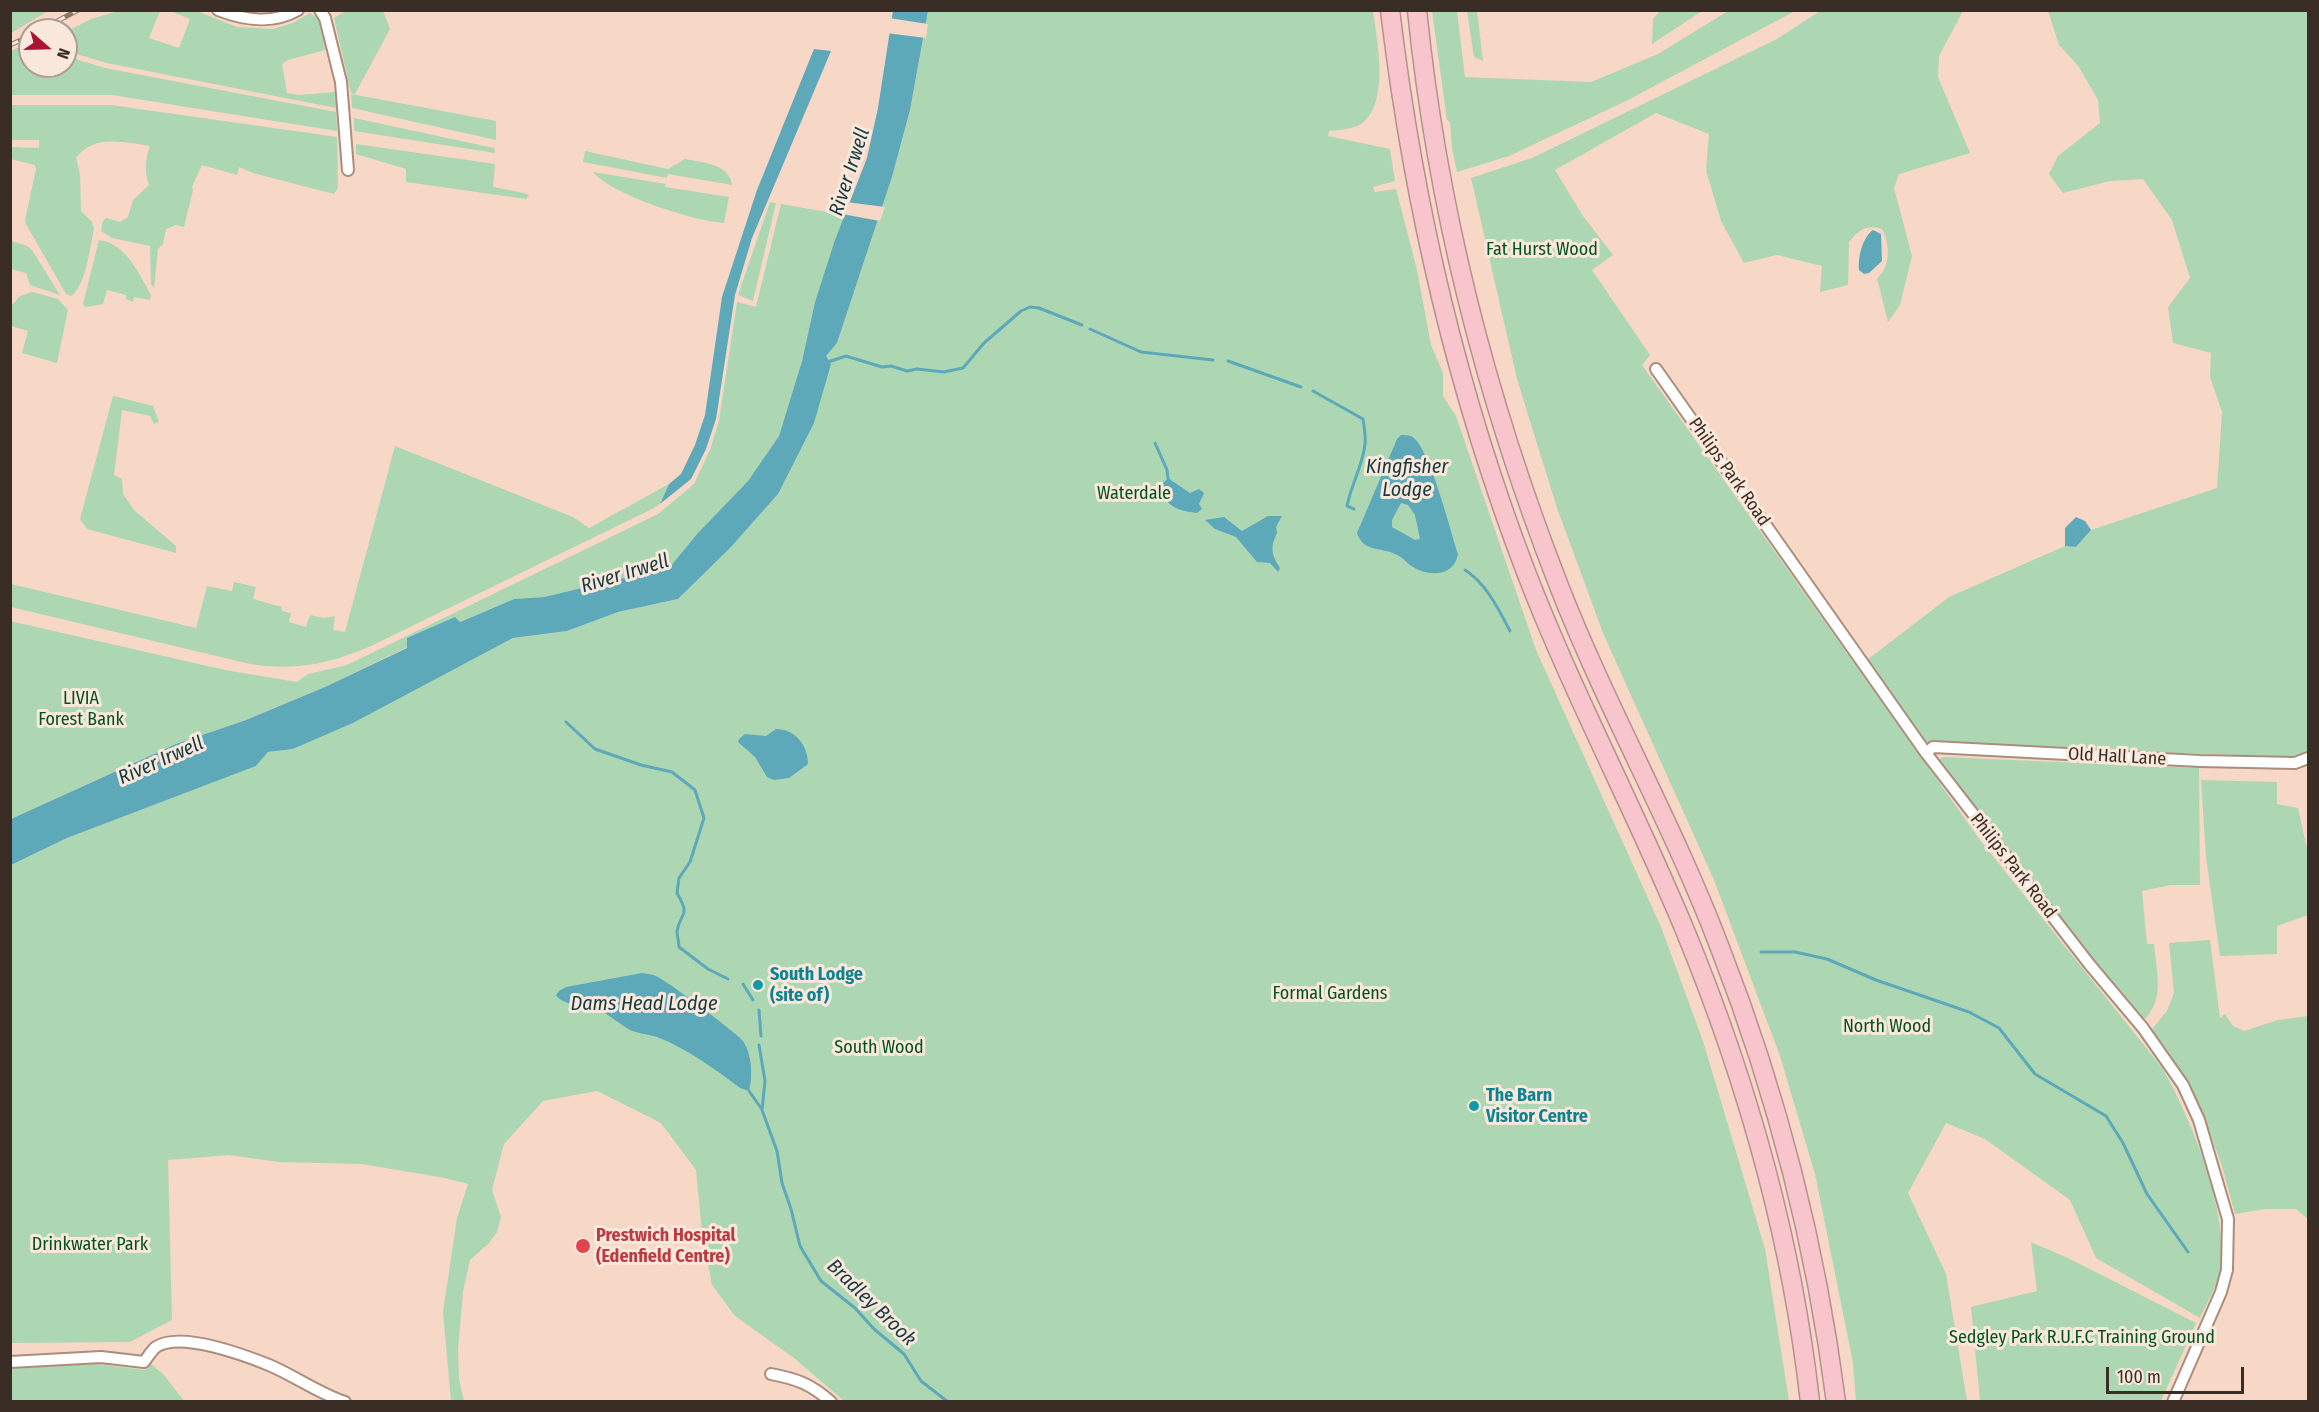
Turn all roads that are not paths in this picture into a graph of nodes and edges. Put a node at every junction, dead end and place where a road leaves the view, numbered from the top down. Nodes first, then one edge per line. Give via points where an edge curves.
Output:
1 (218, 10) edge
2 (298, 10) edge
3 (320, 10) edge
4 (1390, 10) edge
5 (1417, 10) edge
6 (348, 170) dead end
7 (1656, 369) dead end
8 (1926, 753) junction
9 (2308, 758) edge
10 (10, 1362) edge
11 (771, 1374) dead end
12 (345, 1401) edge
13 (831, 1401) edge
14 (1810, 1401) edge
15 (1836, 1401) edge
16 (2173, 1401) edge

1 - 2 street via 267,20
3 - 6 street via 341,82
4 - 14 highway via 1419,194 1462,377 1527,573 1570,678 1683,925 1732,1055 1777,1218
5 - 15 highway via 1432,123 1454,239 1502,422 1559,585 1696,889 1759,1057 1807,1231
7 - 8 street, Philips Park Road
8 - 9 street, Old Hall Lane via 1933,747 2200,761 2295,763
8 - 16 street, Philips Park Road via 2143,1028 2183,1085 2199,1120 2228,1219 2227,1270
10 - 12 street via 102,1357 144,1362 162,1344 181,1341 270,1365
11 - 13 street via 813,1387

